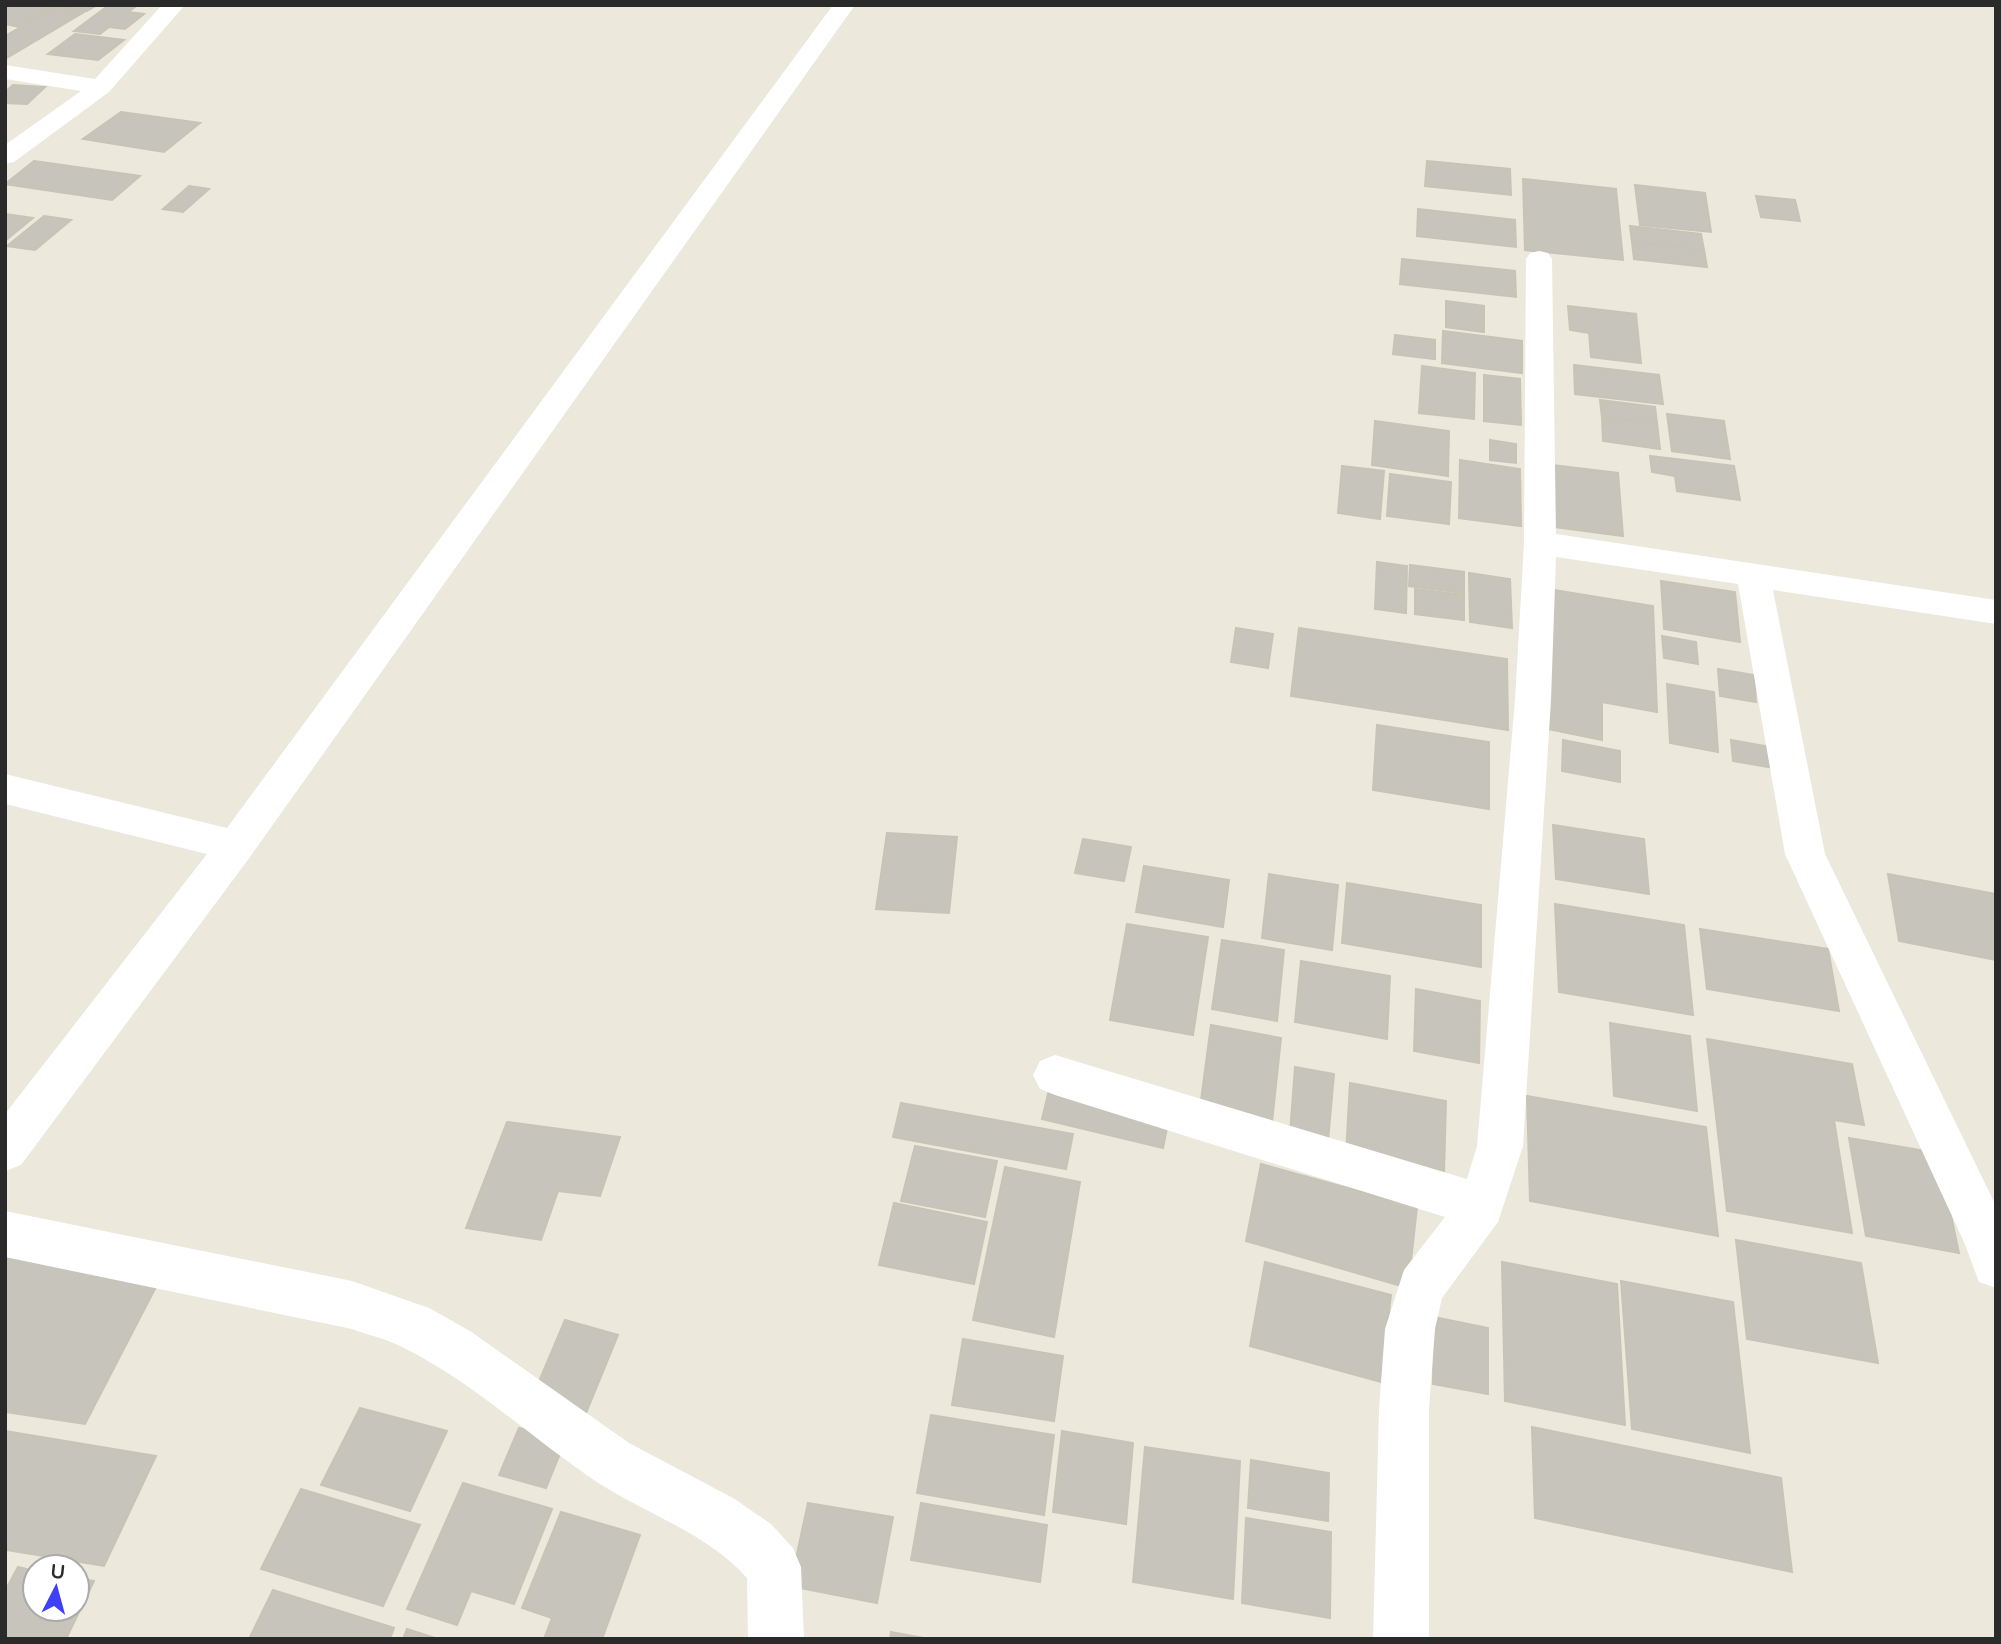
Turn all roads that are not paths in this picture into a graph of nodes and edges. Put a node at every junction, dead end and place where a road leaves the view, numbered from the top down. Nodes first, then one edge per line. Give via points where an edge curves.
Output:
1 (174, 5) edge
2 (844, 5) edge
3 (5, 72) edge
4 (101, 87) junction
5 (5, 157) edge
6 (1539, 259) dead end
7 (1540, 543) junction
8 (1753, 575) junction
9 (1996, 612) edge
10 (5, 789) edge
11 (236, 846) junction
12 (1055, 1075) dead end
13 (5, 1150) edge
14 (1482, 1206) junction
15 (5, 1234) edge
16 (1992, 1247) edge
17 (776, 1639) edge
18 (1401, 1639) edge

1 - 4 street
2 - 11 street
3 - 4 street
4 - 5 street
6 - 7 street
7 - 8 street
7 - 14 street via 1500,1146
8 - 9 street
8 - 16 street via 1805,854
10 - 11 street
11 - 13 street
12 - 14 street
14 - 18 street via 1421,1287 1410,1329 1404,1409
15 - 17 street via 352,1306 412,1325 453,1348 611,1461 752,1543 774,1567

